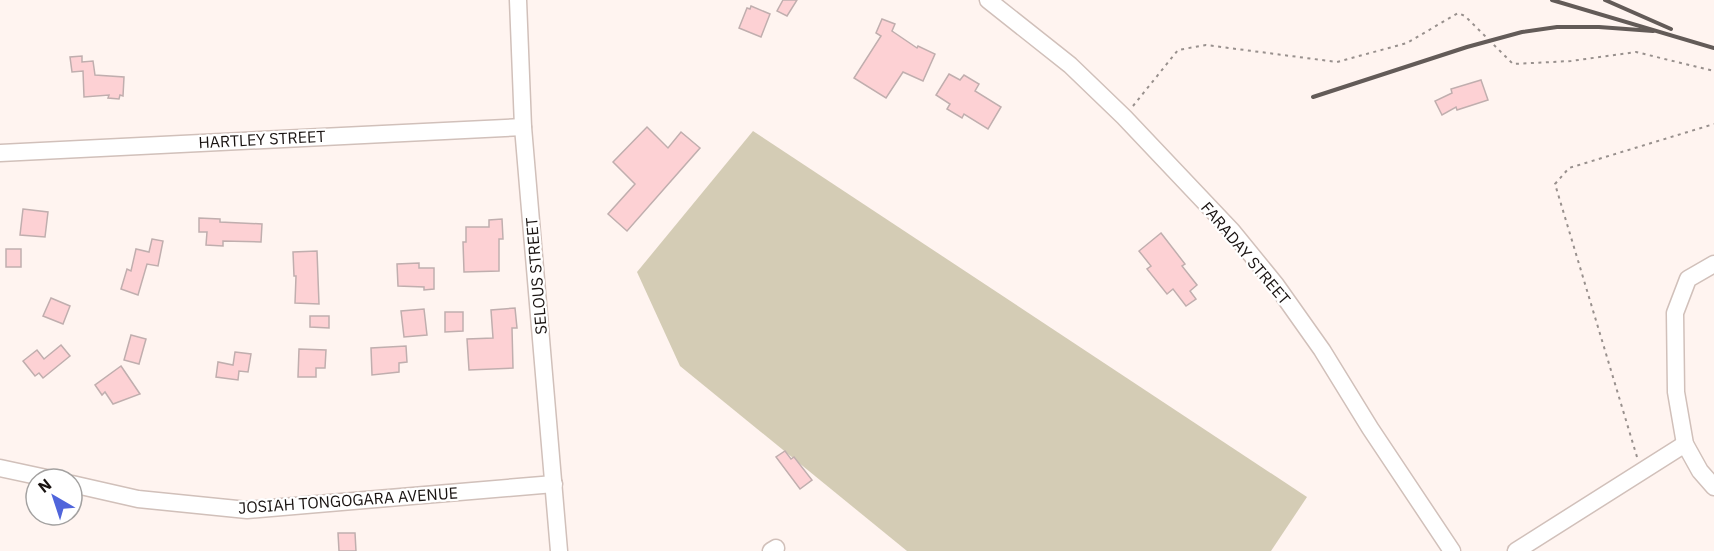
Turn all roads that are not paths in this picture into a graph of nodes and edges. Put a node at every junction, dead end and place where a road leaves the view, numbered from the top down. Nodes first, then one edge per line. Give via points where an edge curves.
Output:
1 (518, 0) edge
2 (988, 0) edge
3 (523, 127) junction
4 (0, 153) edge
5 (1714, 264) edge
6 (1685, 444) junction
7 (0, 468) edge
8 (24, 473) edge
9 (554, 484) junction
10 (84, 487) edge
11 (1714, 488) edge
12 (559, 551) edge
13 (1452, 551) edge
14 (1516, 551) edge

1 - 3 street, SELOUS STREET
2 - 13 street, FARADAY STREET via 1070,65 1232,231 1322,350
3 - 4 street, HARTLEY STREET
3 - 9 street, SELOUS STREET
5 - 6 street via 1688,279 1674,313 1676,393
6 - 11 street
6 - 14 street
7 - 8 street
9 - 10 street, JOSIAH TONGOGARA AVENUE via 248,510 138,500
9 - 12 street, SELOUS STREET

